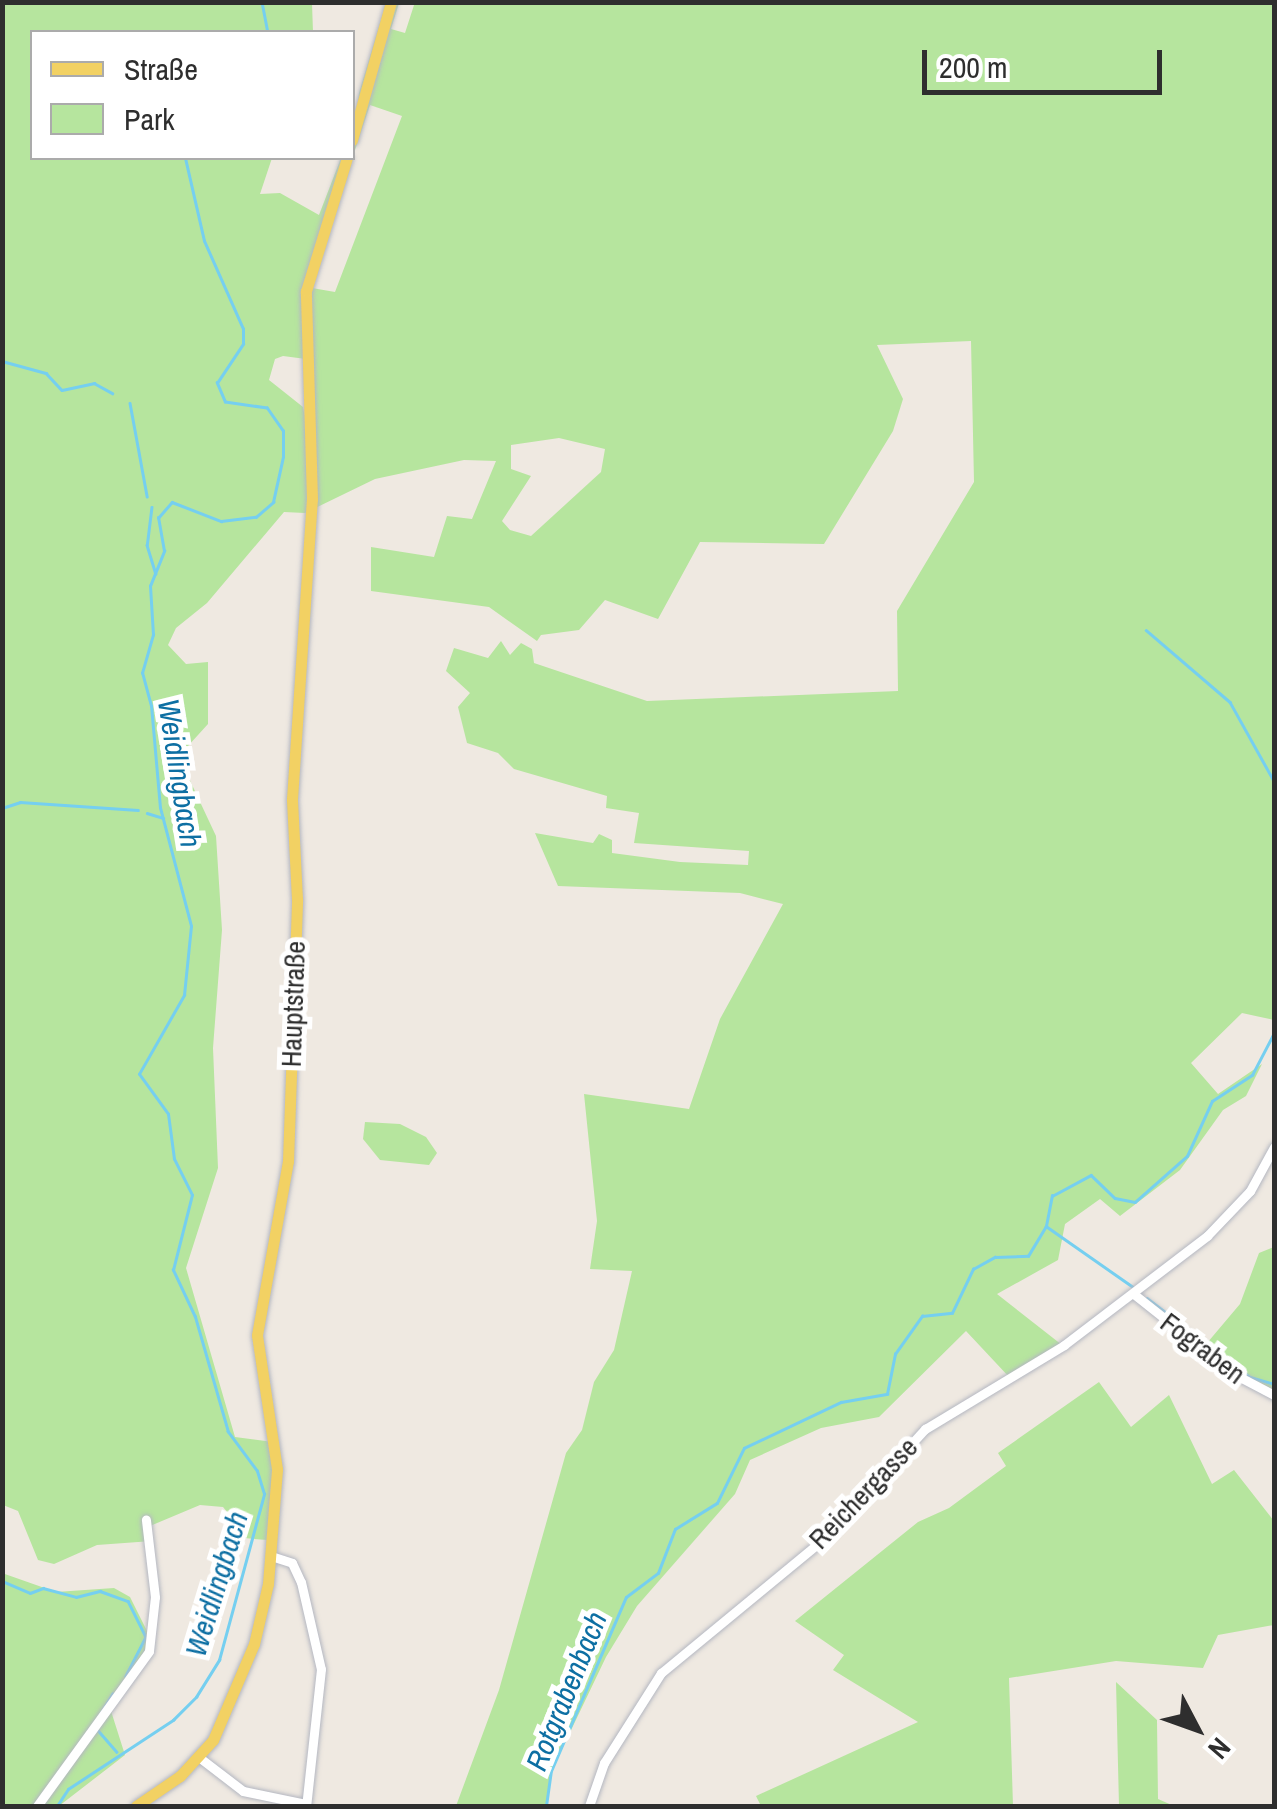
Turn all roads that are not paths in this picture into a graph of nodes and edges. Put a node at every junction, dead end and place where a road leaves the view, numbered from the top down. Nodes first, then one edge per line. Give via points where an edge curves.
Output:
1 (391, 2) edge
2 (355, 129) edge
3 (346, 160) edge
4 (1274, 1147) edge
5 (1135, 1296) junction
6 (1274, 1395) edge
7 (146, 1520) dead end
8 (271, 1556) junction
9 (200, 1758) junction
10 (306, 1805) edge
11 (37, 1806) edge
12 (136, 1806) edge
13 (589, 1806) edge

1 - 2 main road
3 - 8 main road, Hauptstraße via 306,291 312,499 292,799 297,899 288,1161 256,1334 278,1469
4 - 5 street, Reichergasse via 1250,1191
5 - 6 street, Fograben via 1236,1376
5 - 13 street, Reichergasse via 926,1429 826,1536 661,1673 604,1763
7 - 11 street via 156,1597 148,1652
8 - 9 main road, Hauptstraße via 254,1644
8 - 10 street via 292,1563 302,1582 321,1669
9 - 10 street via 243,1792
9 - 12 main road, Hauptstraße

